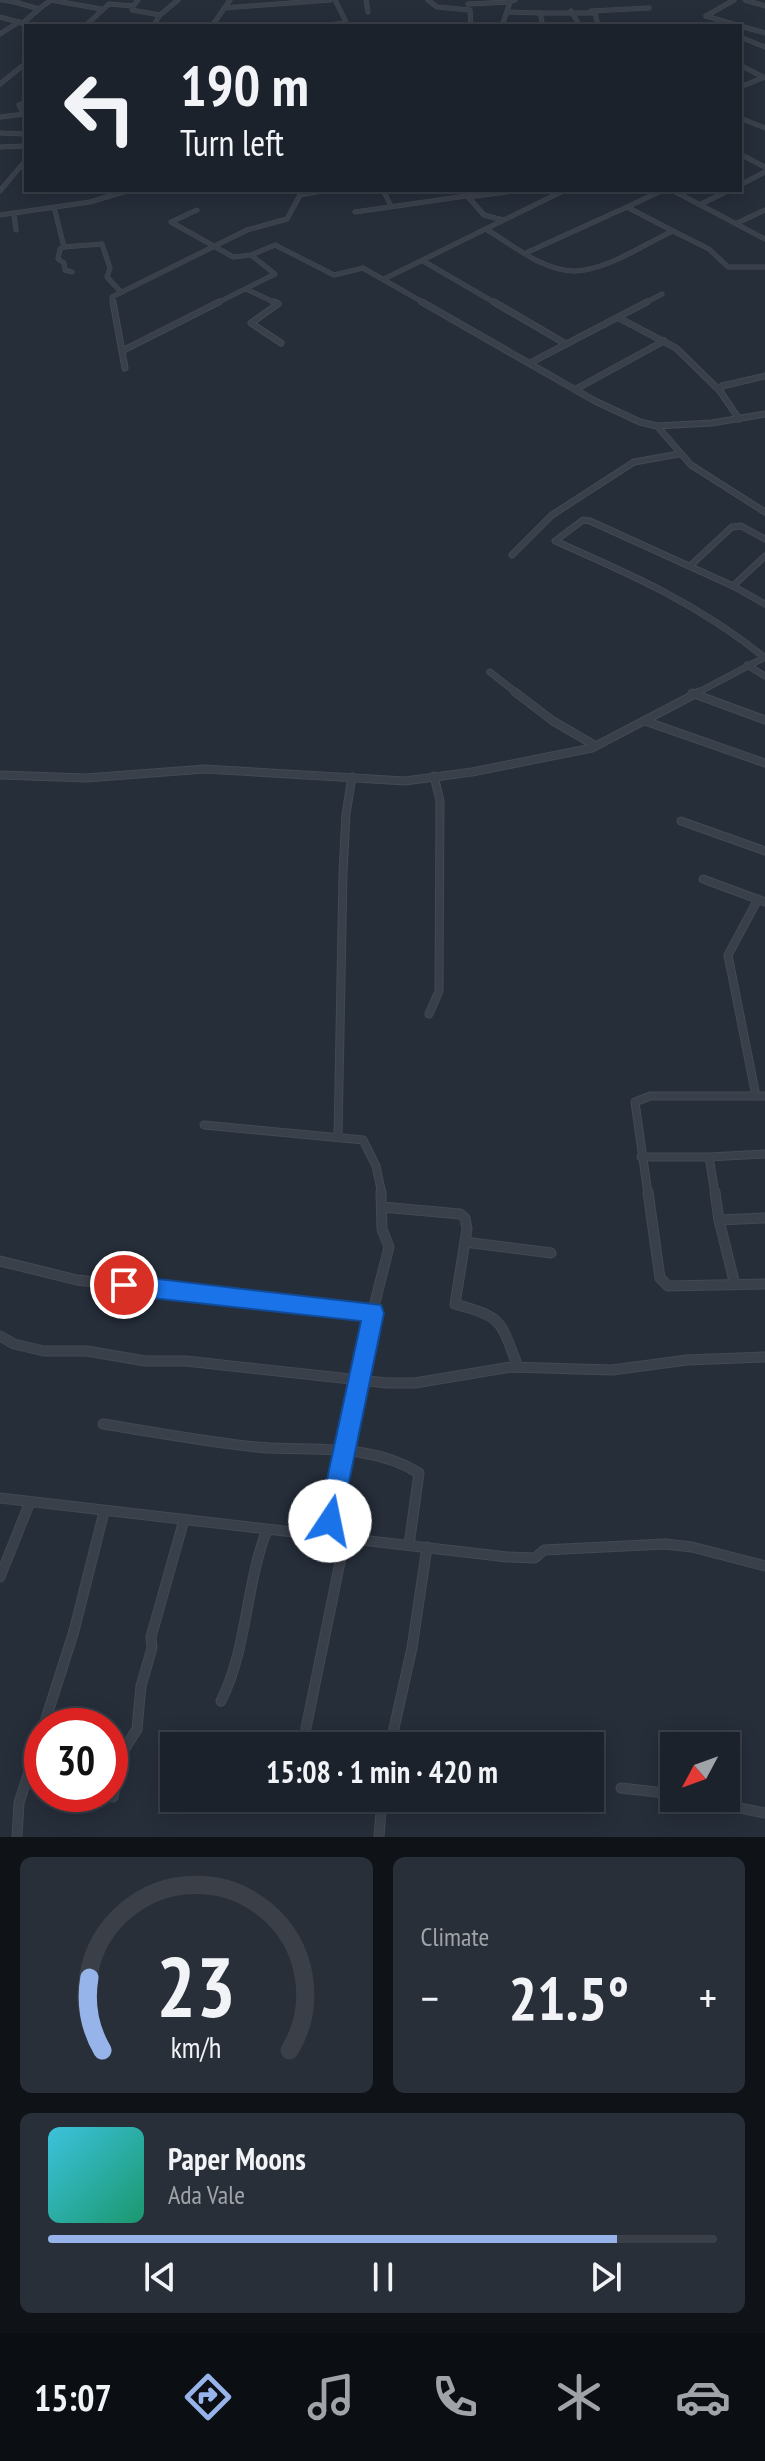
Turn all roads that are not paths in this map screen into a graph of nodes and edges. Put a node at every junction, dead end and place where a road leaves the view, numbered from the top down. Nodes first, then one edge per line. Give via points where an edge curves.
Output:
1 (2, 0) edge
2 (138, 0) edge
3 (178, 0) edge
4 (230, 0) edge
5 (332, 0) edge
6 (366, 0) edge
7 (428, 0) edge
8 (734, 0) edge
9 (745, 0) edge
10 (16, 1) edge
11 (512, 1) edge
12 (291, 2) edge
13 (468, 4) edge
14 (133, 6) junction
15 (765, 6) edge
16 (224, 8) junction
17 (649, 8) dead end
18 (39, 9) junction
19 (101, 9) junction
20 (571, 11) junction
21 (591, 11) junction
22 (368, 12) dead end
23 (507, 12) junction
24 (540, 13) junction
25 (160, 15) junction
26 (0, 17) edge
27 (21, 23) junction
28 (25, 24) edge
29 (87, 24) edge
30 (154, 24) edge
31 (213, 24) edge
32 (347, 24) edge
33 (471, 24) edge
34 (505, 24) edge
35 (543, 24) edge
36 (579, 24) edge
37 (597, 24) edge
38 (733, 24) edge
39 (742, 27) edge
40 (765, 33) edge
41 (0, 34) edge
42 (742, 38) edge
43 (765, 47) edge
44 (24, 66) edge
45 (742, 66) edge
46 (764, 77) edge
47 (0, 84) edge
48 (742, 86) edge
49 (24, 116) edge
50 (0, 117) edge
51 (742, 119) edge
52 (765, 128) edge
53 (0, 133) edge
54 (24, 134) edge
55 (24, 146) edge
56 (0, 147) edge
57 (742, 155) edge
58 (24, 162) edge
59 (765, 170) edge
60 (742, 184) edge
61 (0, 191) edge
62 (124, 192) edge
63 (384, 192) edge
64 (464, 192) edge
65 (504, 192) edge
66 (561, 192) edge
67 (659, 192) edge
68 (676, 192) edge
69 (726, 192) edge
70 (299, 193) edge
71 (467, 196) junction
72 (701, 204) junction
73 (391, 206) junction
74 (54, 207) junction
75 (627, 207) junction
76 (197, 210) dead end
77 (765, 210) edge
78 (355, 212) dead end
79 (14, 214) junction
80 (0, 215) edge
81 (503, 220) junction
82 (737, 223) junction
83 (486, 229) junction
84 (16, 230) dead end
85 (673, 231) junction
86 (765, 239) edge
87 (215, 246) junction
88 (64, 247) junction
89 (528, 252) junction
90 (251, 255) junction
91 (423, 261) junction
92 (765, 267) edge
93 (72, 272) dead end
94 (384, 279) junction
95 (246, 289) junction
96 (120, 291) junction
97 (662, 294) dead end
98 (619, 318) junction
99 (664, 341) junction
100 (281, 343) dead end
101 (566, 344) junction
102 (122, 351) junction
103 (530, 363) junction
104 (125, 368) dead end
105 (765, 376) edge
106 (576, 389) junction
107 (720, 391) junction
108 (765, 414) edge
109 (739, 419) junction
110 (657, 426) junction
111 (679, 454) junction
112 (765, 512) edge
113 (765, 539) edge
114 (512, 555) dead end
115 (765, 556) edge
116 (692, 564) junction
117 (733, 586) junction
118 (765, 604) edge
119 (764, 657) edge
120 (747, 665) junction
121 (490, 672) dead end
122 (765, 676) edge
123 (692, 693) junction
124 (765, 720) edge
125 (645, 721) junction
126 (596, 746) junction
127 (765, 763) edge
128 (0, 775) edge
129 (434, 776) junction
130 (352, 777) junction
131 (681, 821) dead end
132 (765, 851) edge
133 (703, 879) dead end
134 (761, 900) edge
135 (429, 1014) dead end
136 (760, 1096) edge
137 (204, 1125) dead end
138 (338, 1137) junction
139 (765, 1154) edge
140 (641, 1157) junction
141 (709, 1157) junction
142 (382, 1207) junction
143 (765, 1218) edge
144 (719, 1220) junction
145 (465, 1242) junction
146 (551, 1253) dead end
147 (0, 1261) edge
148 (765, 1284) edge
149 (735, 1285) junction
150 (373, 1313) junction
151 (2, 1340) edge
152 (765, 1357) edge
153 (518, 1367) junction
154 (360, 1380) junction
155 (103, 1424) dead end
156 (344, 1449) junction
157 (0, 1498) edge
158 (30, 1502) junction
159 (104, 1512) junction
160 (184, 1520) junction
161 (267, 1530) junction
162 (331, 1536) junction
163 (345, 1538) junction
164 (409, 1545) junction
165 (427, 1547) junction
166 (765, 1566) edge
167 (0, 1577) edge
168 (221, 1701) dead end
169 (306, 1728) dead end
170 (393, 1732) edge
171 (128, 1743) edge
172 (621, 1788) dead end
173 (660, 1792) edge
174 (740, 1808) edge
175 (381, 1812) edge
176 (765, 1813) edge
177 (17, 1837) edge
178 (379, 1837) edge

1 - 10 street
2 - 14 street
3 - 25 street
4 - 16 street
5 - 12 street
5 - 32 street
6 - 22 street
7 - 13 street via 437,7
8 - 38 street via 706,16
9 - 15 street
10 - 18 street
11 - 13 street
11 - 23 street
12 - 16 street
13 - 33 street
14 - 19 street via 109,4
14 - 25 street via 132,10
16 - 31 street
17 - 21 street
18 - 19 street via 51,0
18 - 27 street
19 - 29 street
20 - 21 street
20 - 24 street
20 - 36 street
21 - 37 street
23 - 24 street
23 - 34 street
24 - 35 street
25 - 30 street
26 - 27 street
27 - 28 street
27 - 41 street
39 - 40 street
42 - 43 street
44 - 47 street
45 - 46 street
46 - 48 street
49 - 50 street
51 - 52 street
53 - 54 street
55 - 56 street
57 - 59 street
58 - 61 street
59 - 60 street
62 - 74 street
63 - 73 street
64 - 71 street
65 - 71 street
66 - 81 street
67 - 75 street
68 - 72 street
69 - 72 street
70 - 87 street via 287,219
71 - 73 street
71 - 81 street via 484,215
72 - 82 street
73 - 78 street
74 - 79 street
74 - 88 street
75 - 85 street
75 - 89 street
76 - 87 street via 171,222
77 - 82 street
79 - 80 street
79 - 84 street
81 - 83 street
82 - 86 street
83 - 89 street
83 - 91 street
85 - 89 street via 580,271 553,266
85 - 92 street via 716,254 728,267
87 - 90 street via 233,257
87 - 96 street
88 - 93 street via 58,259
88 - 96 street via 102,244 110,268 107,277
90 - 94 street via 278,246 330,274 358,267
90 - 95 street via 276,272
91 - 94 street
91 - 101 street
94 - 103 street
95 - 100 street via 278,304 251,323
95 - 102 street
96 - 102 street via 112,297
97 - 98 street
98 - 99 street
98 - 101 street
99 - 106 street
99 - 107 street
101 - 103 street
102 - 104 street
103 - 106 street
105 - 107 street via 727,384
106 - 110 street
107 - 109 street
108 - 109 street
109 - 110 street
110 - 111 street
111 - 112 street
111 - 114 street via 634,462 552,515
113 - 116 street via 741,526 732,527
115 - 117 street
116 - 117 street
116 - 119 street via 586,520 554,542 664,589
117 - 118 street
119 - 120 street
120 - 122 street
120 - 123 street
121 - 126 street via 553,721
123 - 124 street
123 - 125 street
125 - 126 street
125 - 127 street
126 - 129 street via 538,761
128 - 130 street via 86,778 205,769
129 - 130 street via 405,781
129 - 135 street via 440,801 439,991
130 - 138 street via 343,873
131 - 132 street
133 - 134 street
134 - 136 street via 728,955
136 - 140 street via 639,1098 635,1114
137 - 138 street
138 - 142 street via 367,1144
139 - 141 street
140 - 141 street
140 - 149 street via 660,1278 680,1288
141 - 144 street
142 - 145 street via 460,1214 467,1229
142 - 150 street via 389,1247
143 - 144 street
144 - 149 street
145 - 146 street
145 - 153 street via 455,1304 491,1314
147 - 150 street via 77,1280
148 - 149 street
150 - 154 street
151 - 154 street via 44,1351
152 - 153 street via 612,1370
153 - 154 street via 415,1383
154 - 156 street
155 - 156 street via 255,1447
156 - 162 street
156 - 164 street via 394,1460 419,1473
157 - 158 street
158 - 159 street
158 - 167 street
159 - 160 street
159 - 177 street via 74,1631 19,1803
160 - 161 street
160 - 171 street via 151,1637 137,1729
161 - 162 street
161 - 168 street via 251,1577 246,1626
162 - 163 street
163 - 164 street
163 - 169 street
164 - 165 street
165 - 166 street via 535,1558 544,1550 665,1544
165 - 170 street
172 - 173 street
174 - 176 street
175 - 178 street

